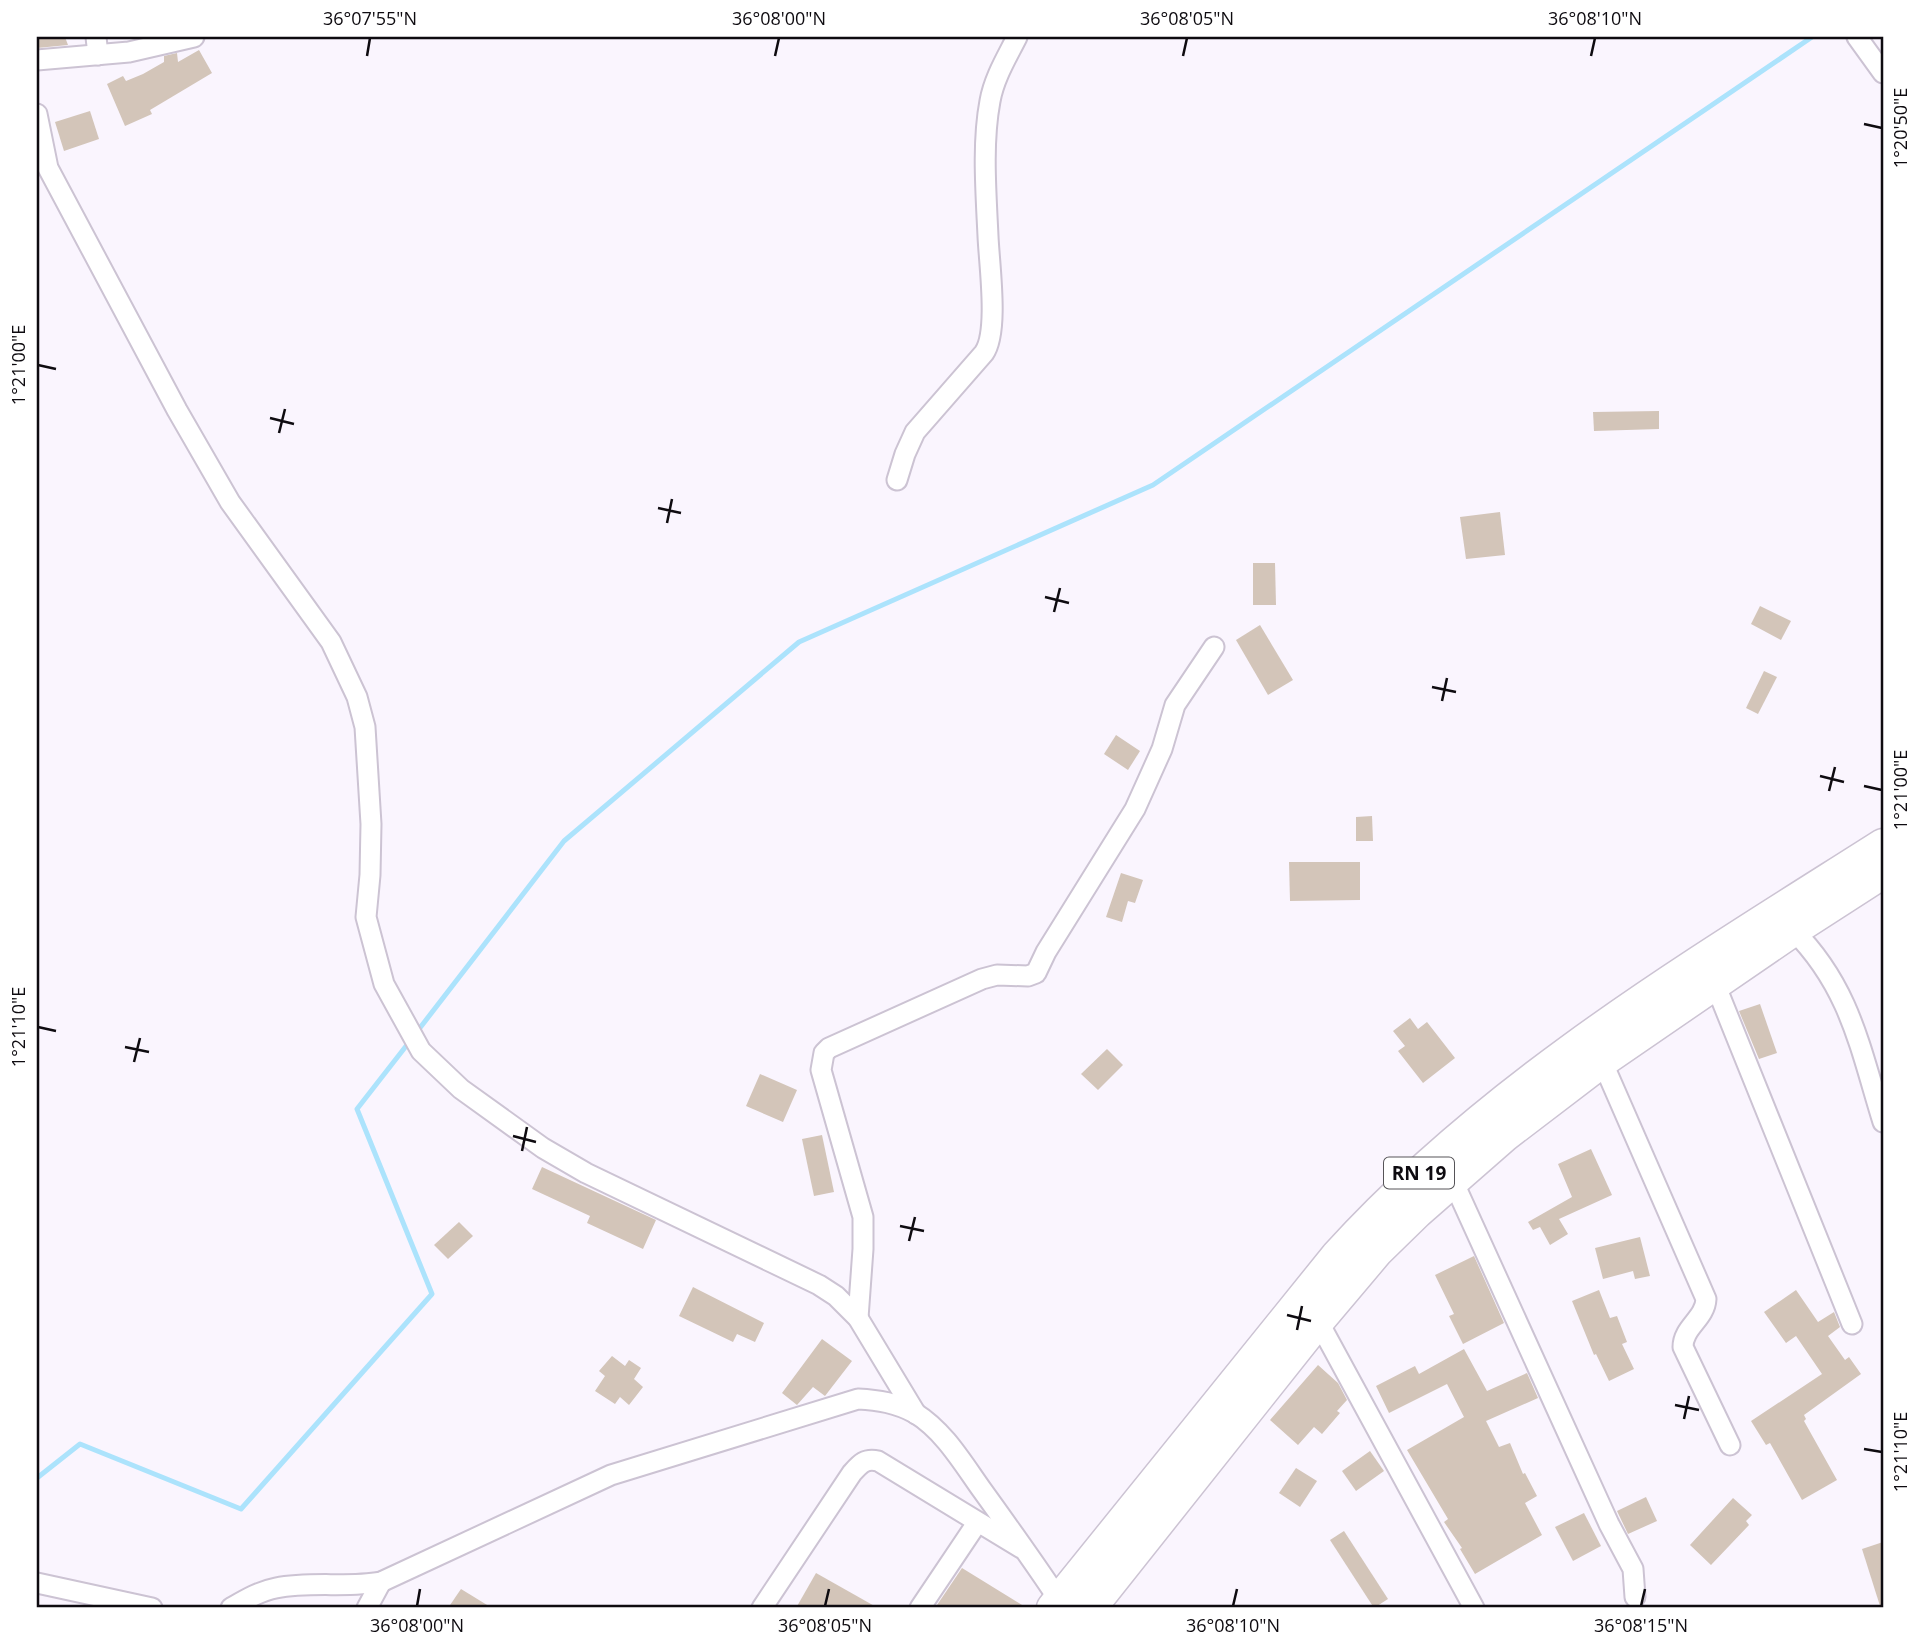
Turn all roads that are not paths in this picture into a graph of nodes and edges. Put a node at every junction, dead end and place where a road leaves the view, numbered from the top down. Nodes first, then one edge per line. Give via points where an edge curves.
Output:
1 (194, 37) edge
2 (1017, 37) edge
3 (1860, 41) edge
4 (97, 46) edge
5 (37, 60) edge
6 (1883, 73) edge
7 (37, 114) edge
8 (42, 169) edge
9 (897, 480) dead end
10 (1214, 647) dead end
11 (1883, 845) edge
12 (1883, 872) edge
13 (1793, 930) junction
14 (1715, 984) junction
15 (1589, 1057) junction
16 (1883, 1122) edge
17 (1453, 1181) junction
18 (858, 1318) junction
19 (1318, 1321) junction
20 (1852, 1324) dead end
21 (916, 1414) junction
22 (1730, 1445) dead end
23 (977, 1523) junction
24 (1028, 1552) junction
25 (381, 1582) junction
26 (37, 1583) edge
27 (1635, 1597) dead end
28 (1073, 1602) edge
29 (152, 1608) edge
30 (231, 1608) edge
31 (367, 1608) edge
32 (762, 1608) edge
33 (920, 1608) edge
34 (1474, 1608) edge

1 - 4 street via 129,52
2 - 9 street via 993,87 988,115 990,342 915,432
3 - 6 street
4 - 5 street
7 - 8 street
8 - 18 street via 230,502 331,642 357,697 365,727 371,824 366,917 384,984 421,1051 461,1089 543,1148 818,1285
10 - 18 street via 1175,705 1162,749 1135,809 1036,973 982,979 824,1053 821,1070 863,1217
11 - 15 main road, RN 19
12 - 13 main road, RN 19
13 - 14 main road, RN 19
13 - 16 street via 1822,962 1842,995
14 - 15 main road, RN 19
14 - 20 street
15 - 17 main road, RN 19
15 - 22 street via 1706,1299 1683,1347
15 - 28 main road, RN 19 via 1447,1147 1372,1217 1319,1278
17 - 19 main road, RN 19 via 1377,1251
17 - 27 street via 1633,1569
18 - 21 street
19 - 28 main road, RN 19
19 - 34 street
21 - 24 street via 942,1436
21 - 25 street via 883,1400 858,1399 638,1466
23 - 24 street
23 - 32 street via 878,1461 862,1462
23 - 33 street
24 - 28 street
25 - 30 street via 275,1588
25 - 31 street
26 - 29 street

